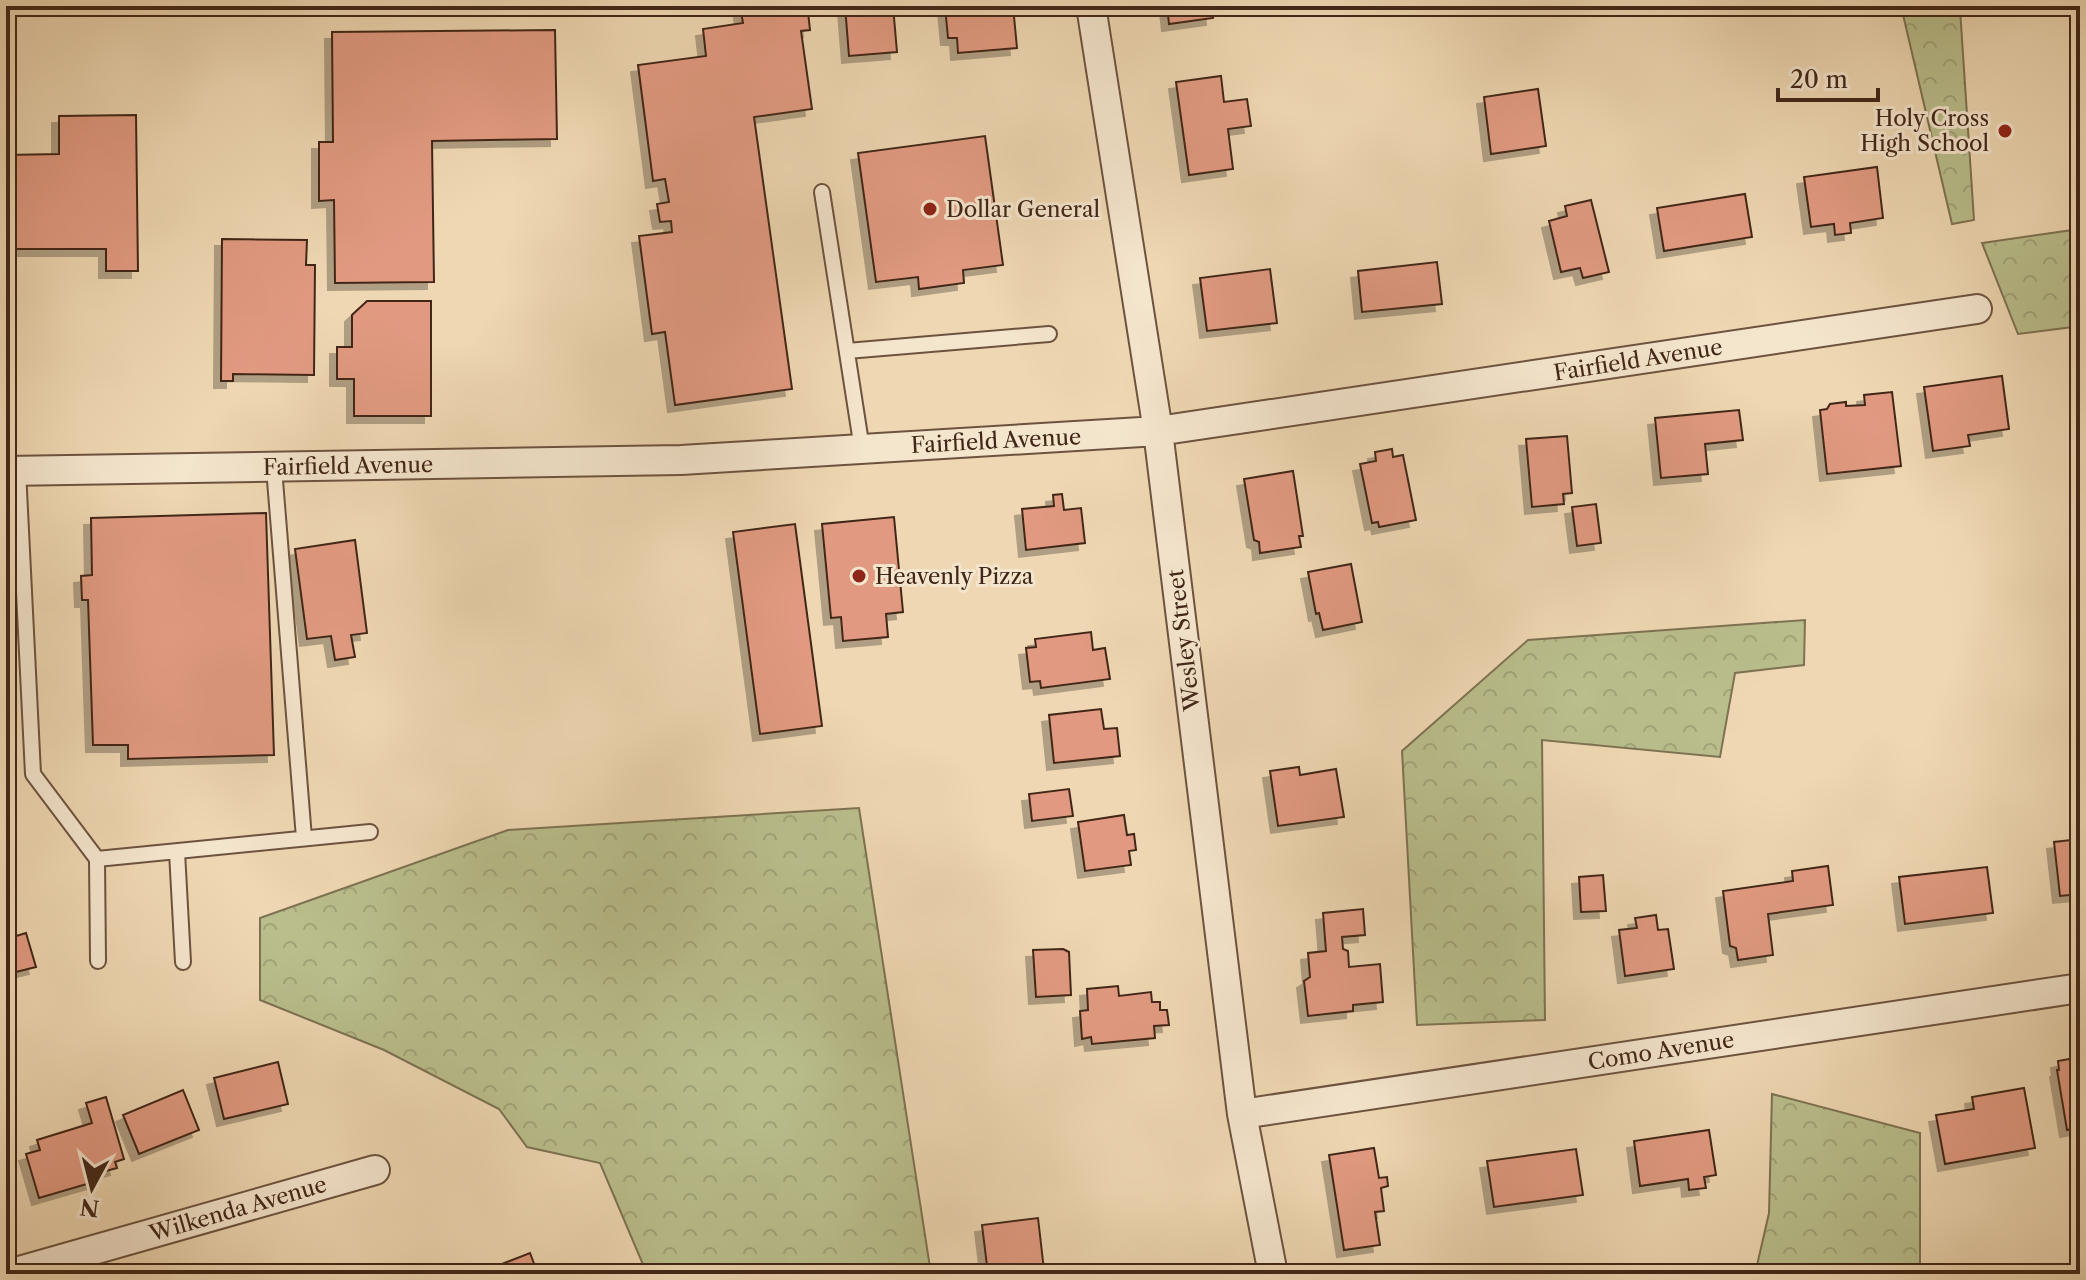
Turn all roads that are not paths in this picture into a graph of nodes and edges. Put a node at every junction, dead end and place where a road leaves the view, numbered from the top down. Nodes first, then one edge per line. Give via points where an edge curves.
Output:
1 (1091, 6) edge
2 (822, 192) dead end
3 (1977, 309) dead end
4 (1049, 334) dead end
5 (847, 351) junction
6 (1158, 431) junction
7 (862, 449) junction
8 (274, 468) junction
9 (12, 470) edge
10 (370, 832) dead end
11 (304, 838) junction
12 (177, 852) junction
13 (97, 859) junction
14 (98, 961) dead end
15 (183, 962) dead end
16 (2080, 988) edge
17 (1242, 1114) junction
18 (375, 1170) dead end
19 (9, 1274) edge
20 (1273, 1274) edge

1 - 6 street, Wesley Street
2 - 5 lane
3 - 6 street, Fairfield Avenue
4 - 5 lane
5 - 7 lane
6 - 7 street, Fairfield Avenue
6 - 17 street, Wesley Street
7 - 8 street, Fairfield Avenue via 681,460
8 - 9 street, Fairfield Avenue
8 - 11 lane
9 - 13 lane via 33,774
10 - 11 lane
11 - 12 lane
12 - 13 lane
12 - 15 lane
13 - 14 lane
16 - 17 street, Como Avenue
17 - 20 street, Wesley Street
18 - 19 street, Wilkenda Avenue

